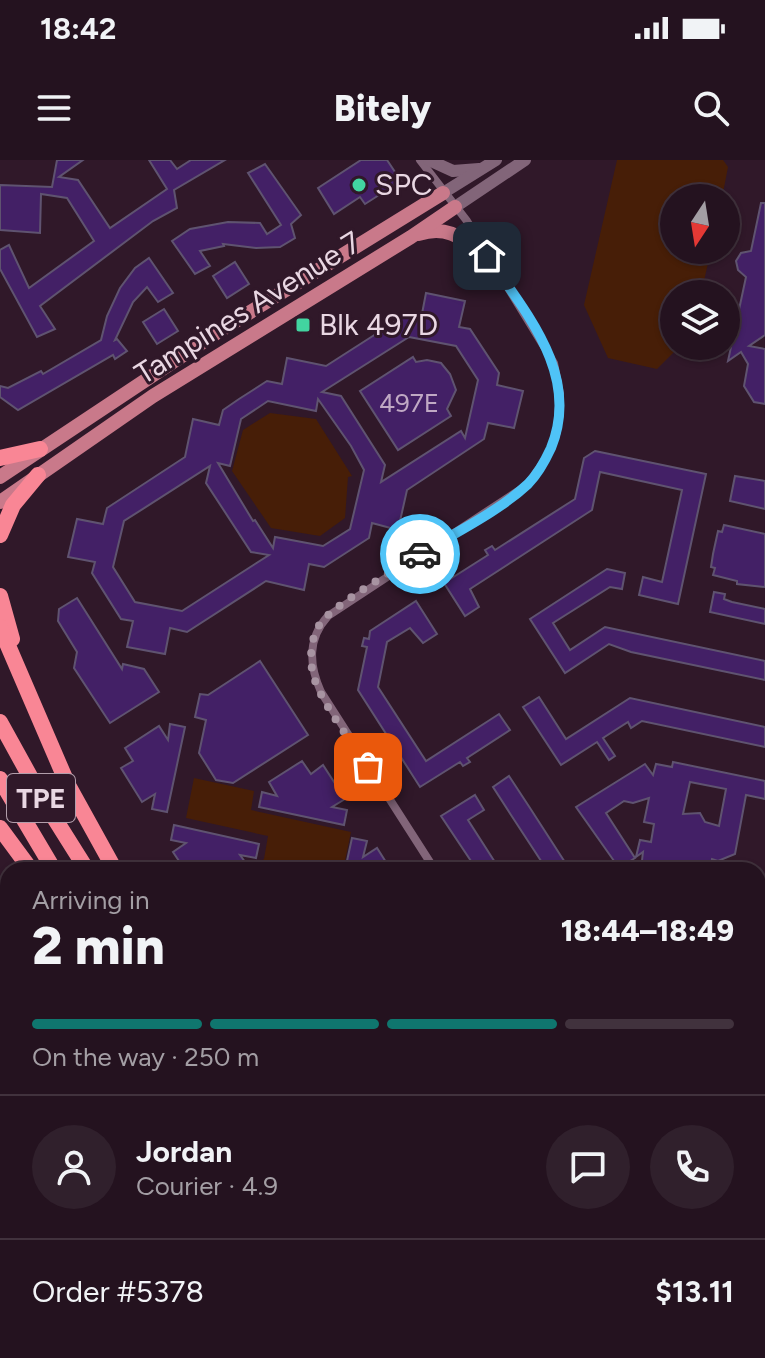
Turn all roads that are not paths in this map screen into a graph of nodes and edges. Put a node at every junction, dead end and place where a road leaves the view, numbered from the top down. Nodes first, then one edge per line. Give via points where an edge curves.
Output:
1 (420, 160) edge
2 (429, 160) edge
3 (496, 160) edge
4 (525, 160) edge
5 (482, 169) junction
6 (443, 193) junction
7 (455, 207) junction
8 (411, 237) junction
9 (487, 256) junction
10 (40, 449) junction
11 (0, 458) edge
12 (38, 475) junction
13 (0, 477) edge
14 (0, 502) edge
15 (0, 535) edge
16 (0, 596) edge
17 (0, 627) edge
18 (28, 694) junction
19 (0, 722) edge
20 (0, 779) edge
21 (0, 828) edge
22 (25, 862) edge
23 (49, 862) edge
24 (82, 862) edge
25 (111, 862) edge
26 (430, 862) edge

1 - 6 street
2 - 5 main road via 453,171
3 - 5 main road, Tampines Avenue 7
4 - 7 main road, Tampines Avenue 7
5 - 6 main road, Tampines Avenue 7
6 - 7 street
6 - 10 main road, Tampines Avenue 7
7 - 8 main road, Tampines Avenue 7
7 - 9 street
8 - 9 main road via 437,230 455,233
8 - 12 main road, Tampines Avenue 7 via 153,396
9 - 26 street via 554,363 559,423 547,457 517,493 328,616 315,636 311,660 321,692
10 - 11 highway
10 - 13 main road, Tampines Avenue 7
12 - 14 main road, Tampines Avenue 7
12 - 15 highway via 13,505
16 - 18 highway
17 - 18 highway
18 - 25 highway via 68,785
19 - 24 highway, TPE
20 - 23 highway, TPE
21 - 22 highway

